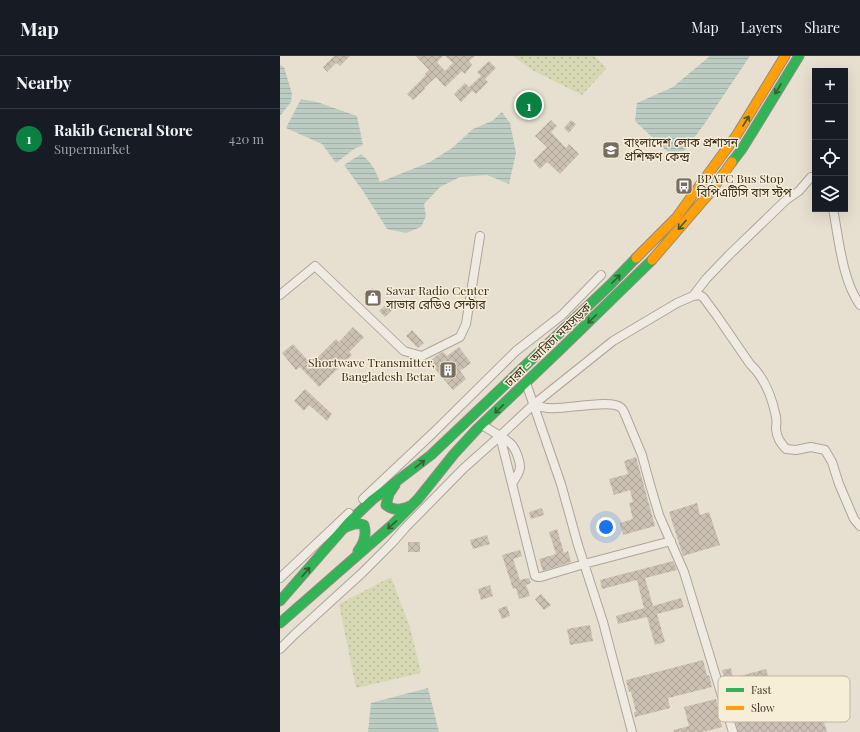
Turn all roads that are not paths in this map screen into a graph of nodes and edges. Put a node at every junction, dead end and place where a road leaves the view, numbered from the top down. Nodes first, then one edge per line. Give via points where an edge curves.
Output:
1 (785, 56) edge
2 (799, 56) edge
3 (812, 177) edge
4 (834, 212) edge
5 (480, 236) dead end
6 (601, 276) dead end
7 (280, 295) edge
8 (693, 296) junction
9 (860, 305) edge
10 (526, 383) junction
11 (533, 405) junction
12 (482, 425) junction
13 (500, 436) junction
14 (403, 477) junction
15 (512, 484) junction
16 (411, 506) junction
17 (860, 526) edge
18 (344, 528) junction
19 (671, 541) junction
20 (348, 563) junction
21 (584, 564) junction
22 (280, 578) edge
23 (280, 601) edge
24 (280, 623) edge
25 (280, 649) edge
26 (718, 683) edge
27 (730, 722) edge
28 (632, 732) edge
29 (733, 732) edge

14 -> 1 highway, ঢাকা - আরিচা মহাসড়ক via 431,455 610,286 676,218 736,136
2 -> 10 highway, ঢাকা - আরিচা মহাসড়ক via 742,148 708,195 648,264
3 - 8 street via 729,255
4 - 9 street via 849,283
5 - 7 street via 466,324 460,337 422,356 404,351 315,266
6 - 22 street via 562,315 516,351
8 - 11 street via 613,341
8 - 17 street via 703,297 763,380 776,418 779,441 786,448 796,450 811,447 825,450 854,519
10 - 11 street
10 -> 12 highway, ঢাকা - আরিচা মহাসড়ক
11 - 13 street
11 - 19 street via 548,408 598,404 619,406 642,455 660,515
11 - 21 street via 561,484
12 - 13 street
12 - 16 highway, ঢাকা - আরিচা মহাসড়ক
13 - 15 street
13 - 15 street via 514,447 519,460 519,471
13 - 25 street via 464,468 362,573
14 - 16 highway via 388,494 386,505 394,510
14 - 18 highway, ঢাকা - আরিচা মহাসড়ক via 372,500
15 - 21 street via 535,576 539,578
16 -> 20 highway, ঢাকা - আরিচা মহাসড়ক
18 - 20 highway via 360,523 366,530 362,546
23 -> 18 highway, ঢাকা - আরিচা মহাসড়ক
19 - 21 street
19 - 26 street via 684,572
20 - 24 highway, ঢাকা - আরিচা মহাসড়ক
21 - 28 street via 603,622
27 - 29 street

